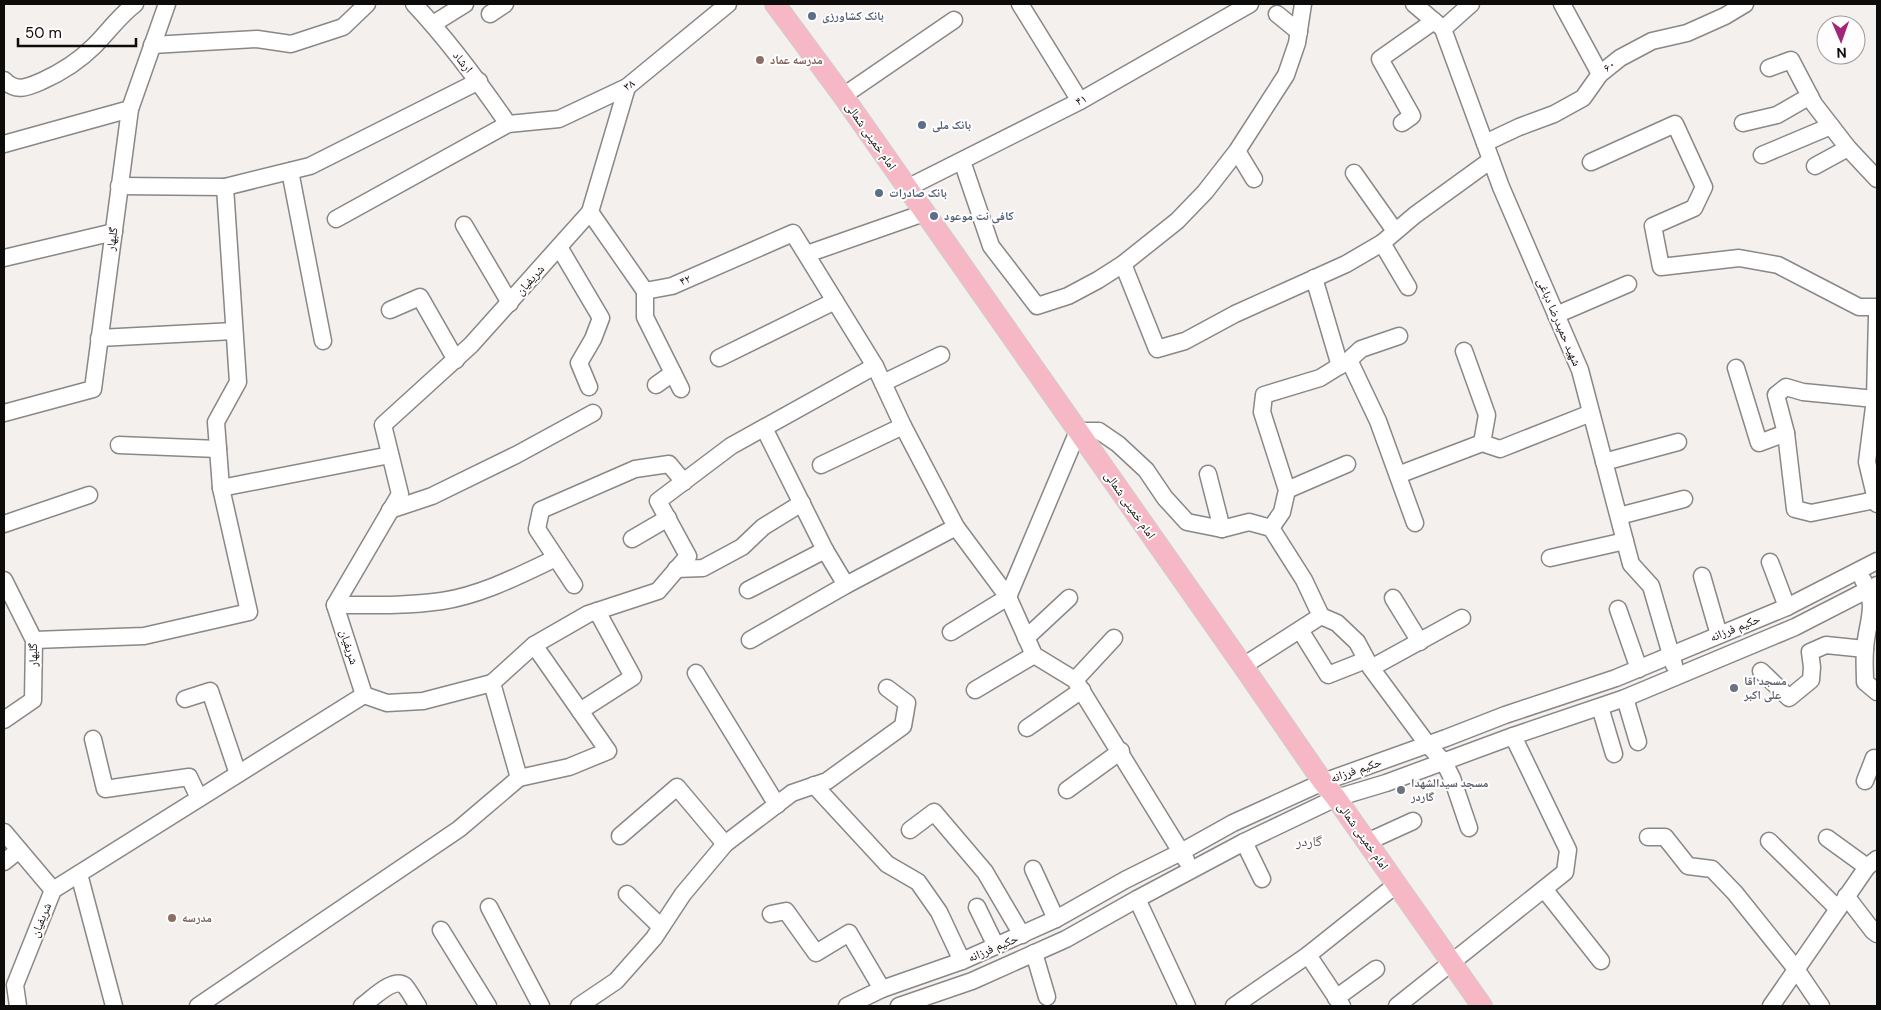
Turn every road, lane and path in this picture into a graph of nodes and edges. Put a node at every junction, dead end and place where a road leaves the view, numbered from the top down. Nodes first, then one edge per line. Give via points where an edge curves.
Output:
1 (166, 4) edge
2 (367, 4) edge
3 (414, 4) edge
4 (465, 4) edge
5 (505, 4) edge
6 (728, 4) edge
7 (775, 4) edge
8 (1021, 4) edge
9 (1250, 4) edge
10 (1304, 4) edge
11 (1414, 4) edge
12 (1471, 4) edge
13 (1562, 4) edge
14 (1745, 4) edge
15 (124, 7) edge
16 (490, 14) dead end
17 (1277, 14) dead end
18 (954, 20) dead end
19 (433, 24) junction
20 (1438, 25) junction
21 (1299, 32) junction
22 (152, 45) junction
23 (1769, 68) dead end
24 (1600, 74) junction
25 (4, 80) edge
26 (479, 81) junction
27 (628, 88) junction
28 (843, 96) junction
29 (1810, 96) junction
30 (1080, 101) junction
31 (130, 109) junction
32 (1402, 123) dead end
33 (1743, 123) dead end
34 (508, 124) junction
35 (1831, 126) junction
36 (1485, 143) junction
37 (4, 144) edge
38 (1848, 148) junction
39 (1236, 150) junction
40 (1762, 155) dead end
41 (1491, 160) junction
42 (962, 161) junction
43 (1591, 162) dead end
44 (1815, 166) dead end
45 (290, 171) junction
46 (1354, 173) dead end
47 (1254, 179) dead end
48 (1877, 179) edge
49 (120, 186) junction
50 (225, 187) junction
51 (908, 188) junction
52 (590, 212) junction
53 (924, 213) junction
54 (336, 219) dead end
55 (464, 225) dead end
56 (1396, 231) junction
57 (114, 232) junction
58 (1382, 243) junction
59 (559, 247) junction
60 (807, 254) junction
61 (4, 258) edge
62 (1122, 264) junction
63 (1314, 278) junction
64 (1628, 284) dead end
65 (1408, 287) dead end
66 (645, 290) junction
67 (835, 301) junction
68 (510, 303) junction
69 (1877, 306) edge
70 (390, 310) dead end
71 (1556, 315) junction
72 (1877, 316) edge
73 (1877, 321) edge
74 (234, 331) junction
75 (1399, 336) dead end
76 (99, 338) junction
77 (322, 341) dead end
78 (1464, 351) dead end
79 (941, 355) dead end
80 (719, 358) dead end
81 (456, 360) junction
82 (1344, 363) junction
83 (875, 366) junction
84 (1736, 368) dead end
85 (673, 373) junction
86 (883, 383) junction
87 (656, 385) dead end
88 (589, 387) dead end
89 (681, 388) dead end
90 (1875, 399) junction
91 (4, 413) edge
92 (593, 413) dead end
93 (1591, 413) junction
94 (902, 426) junction
95 (764, 428) junction
96 (1078, 431) junction
97 (1786, 433) junction
98 (1678, 442) dead end
99 (1482, 443) junction
100 (119, 446) dead end
101 (218, 449) junction
102 (390, 455) junction
103 (1604, 462) junction
104 (1347, 464) dead end
105 (821, 465) dead end
106 (1208, 474) dead end
107 (1398, 475) junction
108 (684, 482) junction
109 (221, 488) junction
110 (1287, 490) junction
111 (1875, 494) edge
112 (89, 495) dead end
113 (1684, 500) dead end
114 (802, 503) junction
115 (390, 510) junction
116 (1619, 516) junction
117 (668, 518) junction
118 (4, 524) edge
119 (1415, 524) dead end
120 (956, 527) junction
121 (1271, 528) junction
122 (1222, 529) junction
123 (632, 538) dead end
124 (1625, 541) junction
125 (825, 550) junction
126 (556, 558) junction
127 (1550, 558) dead end
128 (1877, 561) edge
129 (1770, 562) dead end
130 (676, 569) junction
131 (1858, 570) junction
132 (1702, 576) dead end
133 (574, 585) dead end
134 (846, 585) junction
135 (1873, 588) edge
136 (748, 590) dead end
137 (6, 591) edge
138 (1008, 597) junction
139 (1069, 598) dead end
140 (1393, 598) dead end
141 (335, 605) junction
142 (1787, 607) junction
143 (1618, 609) dead end
144 (597, 611) junction
145 (1321, 616) junction
146 (1462, 618) dead end
147 (1300, 630) junction
148 (951, 632) dead end
149 (1719, 635) junction
150 (1026, 638) junction
151 (1114, 638) dead end
152 (34, 640) junction
153 (750, 640) dead end
154 (1420, 642) junction
155 (534, 645) junction
156 (1865, 649) junction
157 (1671, 654) junction
158 (1034, 655) junction
159 (1368, 664) junction
160 (1243, 666) junction
161 (1639, 669) junction
162 (1761, 671) dead end
163 (696, 673) dead end
164 (1677, 676) junction
165 (492, 683) junction
166 (1078, 685) junction
167 (887, 688) dead end
168 (975, 690) dead end
169 (1877, 692) edge
170 (364, 695) junction
171 (185, 698) dead end
172 (1625, 698) junction
173 (1600, 707) junction
174 (580, 711) junction
175 (4, 720) edge
176 (1028, 728) dead end
177 (1513, 736) junction
178 (93, 739) dead end
179 (1638, 742) dead end
180 (1428, 745) junction
181 (1120, 751) junction
182 (1614, 754) dead end
183 (1877, 759) edge
184 (1444, 762) junction
185 (238, 774) junction
186 (519, 778) junction
187 (1865, 781) dead end
188 (1323, 782) junction
189 (814, 785) junction
190 (1066, 790) dead end
191 (199, 798) junction
192 (1336, 798) junction
193 (778, 804) junction
194 (1413, 821) dead end
195 (1469, 828) dead end
196 (910, 830) dead end
197 (4, 832) edge
198 (620, 836) dead end
199 (1648, 837) dead end
200 (1827, 838) dead end
201 (1769, 841) dead end
202 (1244, 842) junction
203 (1367, 842) junction
204 (725, 844) junction
205 (18, 850) junction
206 (1181, 852) junction
207 (4, 862) edge
208 (1872, 863) edge
209 (1034, 870) dead end
210 (1193, 870) junction
211 (79, 874) junction
212 (1262, 879) dead end
213 (1397, 884) junction
214 (1544, 889) junction
215 (53, 890) junction
216 (627, 894) dead end
217 (1137, 898) junction
218 (1842, 903) junction
219 (489, 907) dead end
220 (977, 907) dead end
221 (771, 914) dead end
222 (1056, 919) junction
223 (661, 927) junction
224 (441, 930) dead end
225 (1877, 934) edge
226 (1022, 935) junction
227 (996, 946) junction
228 (1034, 953) junction
229 (1308, 956) junction
230 (962, 961) junction
231 (1601, 961) dead end
232 (1452, 962) junction
233 (1376, 969) dead end
234 (1796, 969) junction
235 (882, 989) junction
236 (1047, 997) dead end
237 (1339, 1002) edge
238 (18, 1006) edge
239 (114, 1006) edge
240 (198, 1006) edge
241 (362, 1006) edge
242 (418, 1006) edge
243 (488, 1006) edge
244 (541, 1006) edge
245 (579, 1006) edge
246 (847, 1006) edge
247 (899, 1006) edge
248 (1187, 1006) edge
249 (1234, 1006) edge
250 (1397, 1006) edge
251 (1482, 1006) edge
252 (1771, 1006) edge
253 (1821, 1006) edge

1 - 22 street, گلبهار
2 - 22 street via 343,27 291,44 257,39
3 - 19 street, ارشاد
4 - 19 street
5 - 16 street
6 - 27 street, ۳۸
7 - 28 main road, امام خمینی شمالی
8 - 30 street
9 - 30 street, ۴۱
10 - 21 street
11 - 20 street
12 - 20 street
13 - 24 street
14 - 24 street, ۶۰ via 1687,33 1652,41 1620,58
15 - 25 street via 94,47 65,70 28,88 20,89
17 - 21 street
18 - 28 street
19 - 26 street, ارشاد
20 - 32 street via 1380,59 1412,116
20 - 36 street, شهید حمیدرضا دباغی
21 - 39 street via 1286,75
22 - 31 street, گلبهار
23 - 29 street via 1791,60
24 - 36 street, ۶۰ via 1583,98
26 - 34 street, ارشاد
26 - 45 street via 310,166
27 - 34 street, ۳۸ via 559,119
27 - 52 street
28 - 51 main road, امام خمینی شمالی
29 - 33 street via 1777,115
29 - 35 street
30 - 42 street, ۴۱
31 - 37 street
31 - 49 street, گلبهار
34 - 54 street
35 - 38 street
35 - 40 street
36 - 41 street, شهید حمیدرضا دباغی
38 - 44 street
38 - 48 street
39 - 47 street
39 - 62 street via 1206,192 1177,221
41 - 56 street
41 - 71 street, شهید حمیدرضا دباغی
42 - 51 street, ۴۱
42 - 62 street via 991,246 1037,306 1068,296
43 - 69 street via 1675,124 1704,187 1694,208 1653,226 1661,267 1739,258 1778,265 1859,307
45 - 50 street
45 - 77 street
46 - 56 street
49 - 50 street
49 - 57 street, گلبهار
50 - 74 street
51 - 53 main road, امام خمینی شمالی
52 - 59 street, شریفیان
52 - 66 street
53 - 60 street
53 - 96 main road, امام خمینی شمالی
55 - 68 street
56 - 58 street
57 - 61 street
57 - 76 street, گلبهار
58 - 63 street
58 - 65 street
59 - 68 street, شریفیان
59 - 88 street via 601,318 579,363
60 - 66 street, ۴۲ via 793,233 672,286
60 - 67 street
62 - 63 street via 1157,349 1185,341
63 - 82 street
64 - 71 street
66 - 85 street via 645,317
67 - 80 street
67 - 83 street
68 - 81 street, شریفیان
70 - 81 street via 420,297
71 - 93 street, شهید حمیدرضا دباغی via 1580,370
72 - 73 street
73 - 90 street
74 - 76 street
74 - 101 street via 238,382 216,422
75 - 82 street via 1361,349
76 - 91 street, گلبهار via 93,389
78 - 99 street via 1487,415
79 - 86 street
81 - 102 street, شریفیان via 383,425
82 - 107 street via 1378,421
82 - 110 street via 1320,378 1264,395 1262,412
83 - 86 street
83 - 95 street
84 - 97 street via 1759,442
85 - 87 street
85 - 89 street
86 - 94 street
90 - 97 street via 1803,392 1786,387 1776,395
90 - 111 street via 1867,462
92 - 115 street via 432,496
93 - 99 street via 1500,449
93 - 103 street, شهید حمیدرضا دباغی
94 - 105 street
94 - 120 street
95 - 108 street via 731,446
95 - 114 street
96 - 122 street via 1099,431 1118,444 1146,470 1187,522
96 - 138 street
96 - 160 main road, امام خمینی شمالی
97 - 111 street via 1795,509 1811,513
98 - 103 street
99 - 107 street
100 - 101 street
101 - 109 street
102 - 109 street
102 - 115 street, شریفیان via 400,494
103 - 116 street, شهید حمیدرضا دباغی
104 - 110 street
106 - 122 street
107 - 119 street
108 - 117 street via 658,501
108 - 126 street via 669,464 635,469 541,510 537,529
109 - 152 street via 249,612 144,636
110 - 121 street via 1282,512
112 - 118 street
113 - 116 street
114 - 125 street
114 - 130 street via 763,528 742,547 703,568
115 - 141 street, شریفیان
116 - 124 street, شهید حمیدرضا دباغی
117 - 123 street
117 - 130 street via 688,556
120 - 134 street
120 - 138 street
121 - 122 street via 1249,522
121 - 145 street via 1304,580
124 - 127 street
124 - 157 street, شهید حمیدرضا دباغی via 1632,564 1651,586
125 - 134 street
125 - 136 street
126 - 133 street
126 - 141 street via 484,590 443,601
128 - 131 street, حکیم فرزانه
129 - 142 street
130 - 144 street via 658,591
131 - 135 street
131 - 142 street, حکیم فرزانه
132 - 149 street
134 - 153 street
135 - 156 street
135 - 164 street, حکیم فرزانه via 1795,627
137 - 152 street, گلبهار
138 - 148 street
138 - 150 street
139 - 150 street
140 - 154 street
141 - 170 street, شریفیان
142 - 149 street, حکیم فرزانه
143 - 161 street
144 - 155 street
144 - 174 street via 633,677
145 - 147 street
145 - 159 street via 1337,623 1357,642
146 - 154 street
147 - 159 street via 1328,675
147 - 160 street
149 - 157 street, حکیم فرزانه
150 - 158 street
151 - 166 street
152 - 175 street, گلبهار via 33,700
154 - 159 street
155 - 165 street
155 - 174 street
156 - 162 street via 1826,645 1810,652 1811,680 1789,698
156 - 169 street via 1865,682
157 - 161 street, حکیم فرزانه
157 - 164 street, شهید حمیدرضا دباغی
158 - 166 street
158 - 168 street
159 - 180 street
160 - 188 main road, امام خمینی شمالی
161 - 180 street, حکیم فرزانه
163 - 193 street
164 - 172 street, حکیم فرزانه
165 - 170 street via 422,701 387,703
165 - 186 street
166 - 176 street
166 - 181 street
167 - 189 street via 907,703 904,726 827,781
170 - 185 street, شریفیان
171 - 185 street via 210,691
172 - 173 street, حکیم فرزانه
172 - 179 street
173 - 177 street, حکیم فرزانه
173 - 182 street
174 - 186 street via 608,751 569,767
177 - 184 street, حکیم فرزانه
177 - 214 street via 1568,850 1565,872
178 - 191 street via 105,789 189,776
180 - 184 street
180 - 188 street, حکیم فرزانه
181 - 190 street
181 - 206 street
183 - 187 street via 1874,758
184 - 192 street, حکیم فرزانه
184 - 195 street
185 - 191 street, شریفیان
186 - 240 street via 459,829
188 - 192 main road, امام خمینی شمالی
188 - 206 street, حکیم فرزانه via 1233,823
189 - 193 street via 792,792
189 - 230 street via 887,864 918,882 939,912
191 - 211 street, شریفیان
192 - 202 street, حکیم فرزانه
192 - 203 main road, امام خمینی شمالی
193 - 204 street
194 - 203 street
196 - 226 street via 934,812 985,872
197 - 205 street
198 - 204 street via 677,787
199 - 234 street via 1665,837 1688,866 1712,869 1736,892
200 - 208 street
201 - 218 street
202 - 210 street, حکیم فرزانه
202 - 212 street
203 - 213 main road, امام خمینی شمالی
204 - 223 street
205 - 207 street
205 - 215 street
206 - 210 street
206 - 222 street, حکیم فرزانه
208 - 218 street
209 - 222 street
210 - 217 street, حکیم فرزانه
211 - 215 street, شریفیان
211 - 239 street
213 - 229 street
213 - 232 main road, امام خمینی شمالی
214 - 231 street
214 - 232 street
215 - 238 street, شریفیان via 15,985
216 - 223 street
217 - 228 street, حکیم فرزانه via 1066,939
217 - 248 street
218 - 225 street
218 - 234 street
219 - 244 street
220 - 227 street
221 - 235 street via 786,911 816,953 849,933
222 - 226 street, حکیم فرزانه
223 - 245 street via 616,982
224 - 243 street
226 - 227 street, حکیم فرزانه
227 - 230 street, حکیم فرزانه
228 - 236 street
228 - 247 street, حکیم فرزانه via 972,981
229 - 237 street
229 - 249 street
230 - 235 street, حکیم فرزانه
232 - 250 street
232 - 251 main road, امام خمینی شمالی
233 - 237 street
234 - 252 street
234 - 253 street
235 - 246 street, حکیم فرزانه
241 - 242 street via 391,984 398,983 404,986

